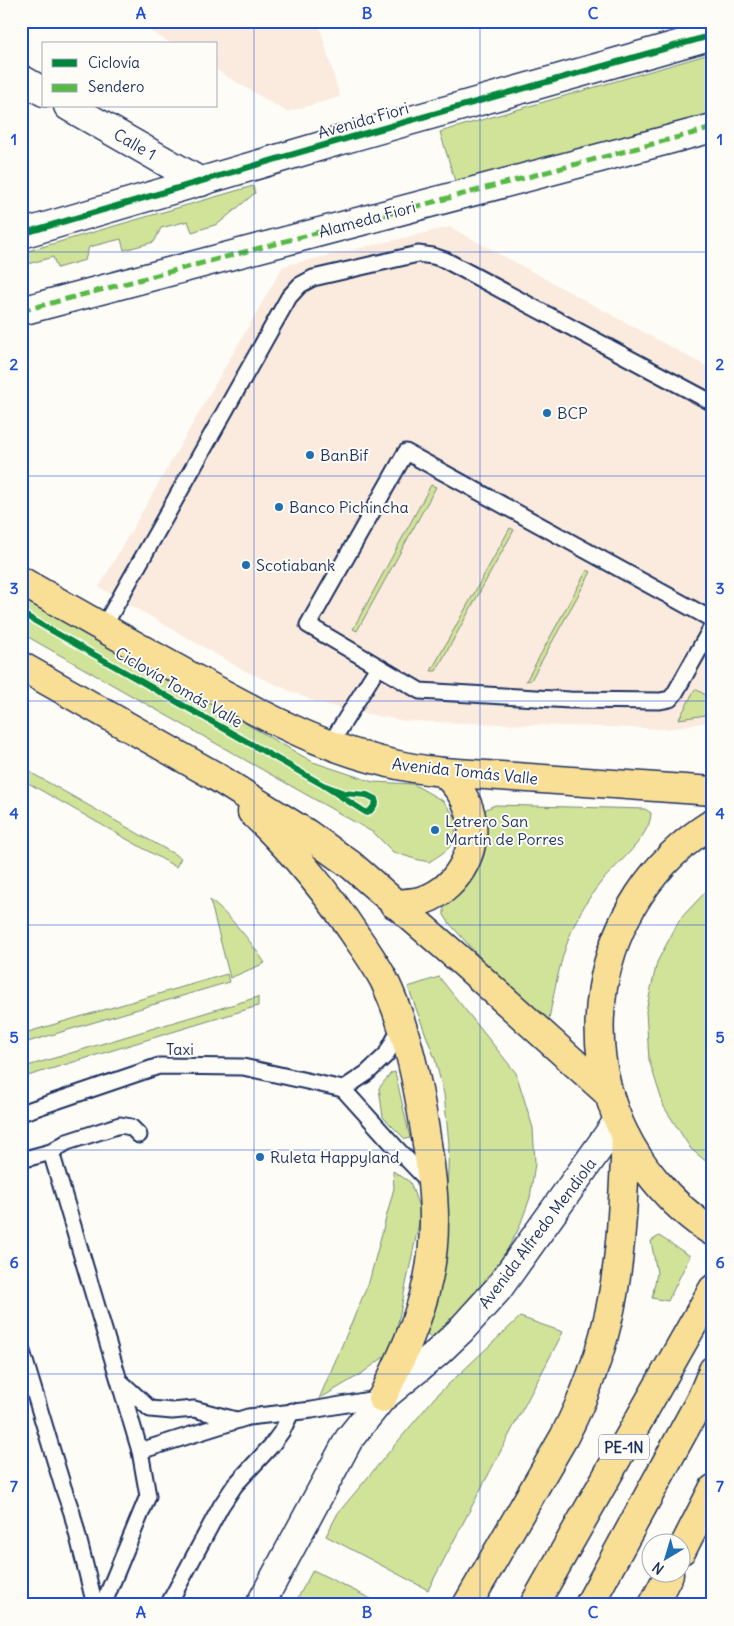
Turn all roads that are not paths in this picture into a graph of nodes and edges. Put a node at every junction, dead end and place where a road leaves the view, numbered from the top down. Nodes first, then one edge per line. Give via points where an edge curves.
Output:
1 (713, 35) edge
2 (21, 79) edge
3 (42, 91) edge
4 (72, 108) edge
5 (713, 128) edge
6 (201, 182) junction
7 (21, 234) edge
8 (21, 311) edge
9 (713, 403) edge
10 (21, 581) edge
11 (713, 620) edge
12 (713, 625) edge
13 (103, 628) junction
14 (21, 666) edge
15 (378, 667) junction
16 (329, 746) junction
17 (443, 772) junction
18 (214, 776) junction
19 (713, 791) edge
20 (713, 823) edge
21 (394, 904) junction
22 (401, 1027) junction
23 (343, 1089) junction
24 (609, 1094) junction
25 (21, 1113) edge
26 (622, 1129) junction
27 (139, 1135) dead end
28 (51, 1152) junction
29 (21, 1160) edge
30 (433, 1187) junction
31 (713, 1232) edge
32 (713, 1289) edge
33 (21, 1348) edge
34 (713, 1370) edge
35 (119, 1380) junction
36 (382, 1398) junction
37 (292, 1411) junction
38 (236, 1420) junction
39 (140, 1451) junction
40 (713, 1490) edge
41 (690, 1534) edge
42 (664, 1584) edge
43 (95, 1605) edge
44 (103, 1605) edge
45 (168, 1605) edge
46 (260, 1605) edge
47 (467, 1605) edge
48 (534, 1605) edge
49 (589, 1605) edge
50 (653, 1605) edge

1 - 6 street, Avenida Fiori
2 - 3 street
4 - 6 street, Calle 1
5 - 8 street, Alameda Fiori
6 - 7 street, Avenida Fiori
9 - 13 lane via 433,256 418,254 313,278 300,285 289,297
10 - 13 main road, Avenida Tomás Valle
11 - 15 lane via 406,452 308,625
12 - 15 lane via 675,693 670,699 660,702 429,693
13 - 16 main road, Avenida Tomás Valle via 258,714
14 - 18 main road
15 - 16 lane
16 - 17 main road, Avenida Tomás Valle via 390,764
17 - 19 main road, Avenida Tomás Valle
17 - 21 main road via 464,796 470,810 472,833 468,856 451,883 439,892 425,900
18 - 21 main road via 306,833 351,866
18 - 22 main road via 277,837 334,905 383,979
20 - 24 main road via 676,850 656,872 628,913 612,949 604,977 599,1036
21 - 24 main road
22 - 23 lane via 386,1055
22 - 30 main road via 418,1085
23 - 25 lane, Taxi via 243,1067 159,1066
23 - 30 lane
24 - 26 main road
26 - 31 main road via 663,1190 682,1210
26 - 36 street, Avenida Alfredo Mendiola via 498,1289 443,1347
26 - 47 main road via 620,1229 612,1297 597,1357 564,1437
27 - 28 lane via 131,1127 120,1125 67,1142
28 - 29 lane
28 - 35 lane
30 - 36 main road via 434,1238 428,1278 416,1324
32 - 48 main road, PE-1N
33 - 43 lane via 72,1513
34 - 49 main road via 701,1399
35 - 38 lane via 150,1408 194,1409
35 - 39 lane
36 - 37 lane
36 - 46 street, Avenida Alfredo Mendiola via 349,1439
37 - 38 lane
37 - 45 lane via 271,1446 235,1485 221,1506
38 - 39 lane
39 - 44 lane via 148,1496
40 - 41 main road
42 - 50 main road

